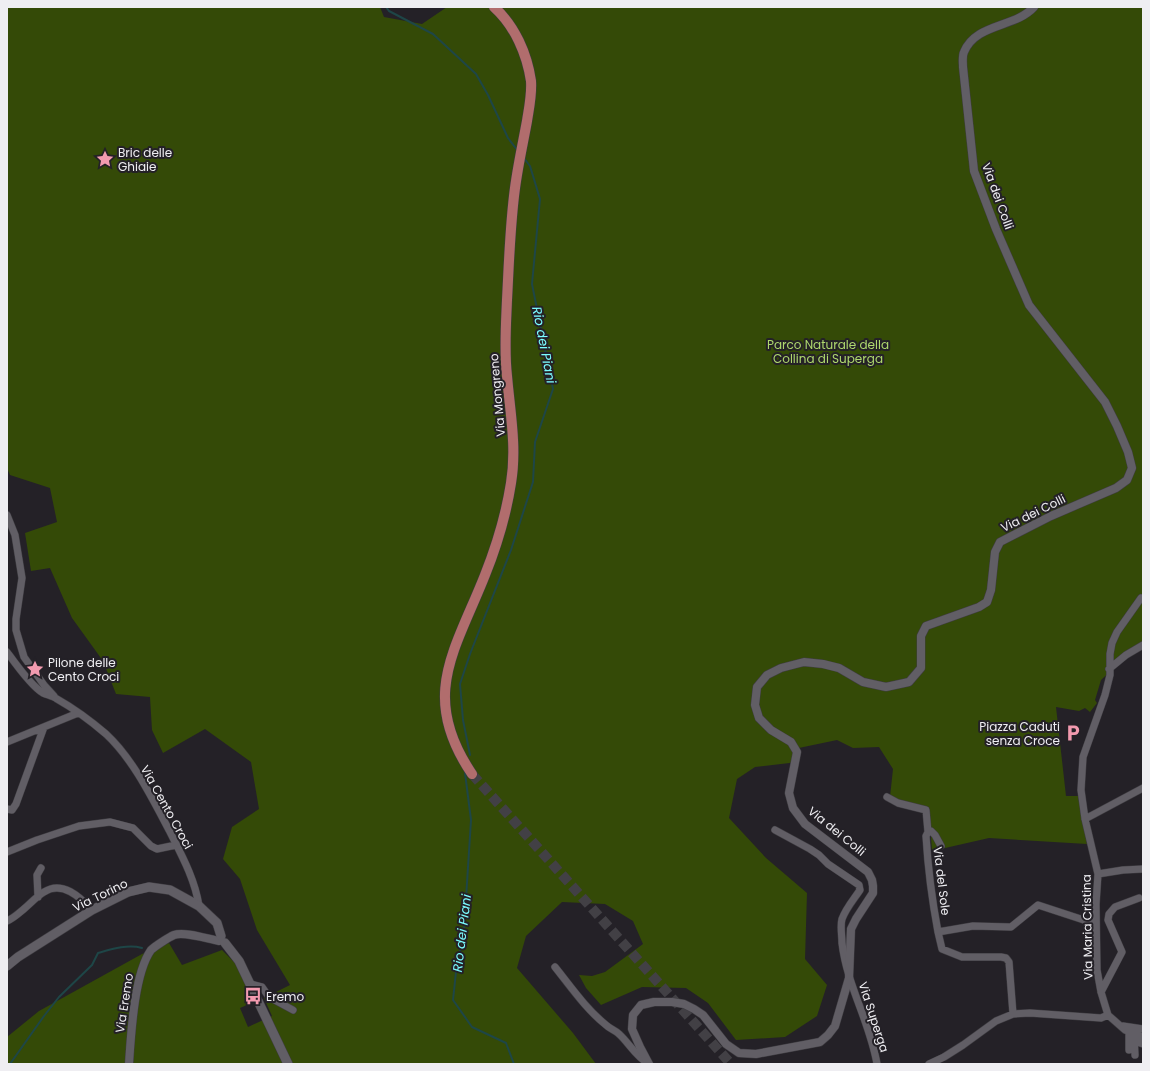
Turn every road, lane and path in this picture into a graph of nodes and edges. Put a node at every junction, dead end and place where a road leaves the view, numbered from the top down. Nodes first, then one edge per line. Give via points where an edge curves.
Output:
1 (494, 7) edge
2 (1034, 7) edge
3 (7, 515) edge
4 (1141, 598) dead end
5 (1143, 644) edge
6 (7, 652) edge
7 (1109, 669) junction
8 (55, 697) junction
9 (78, 713) junction
10 (44, 727) junction
11 (7, 742) edge
12 (472, 774) tunnel mouth
13 (1143, 788) edge
14 (888, 797) dead end
15 (7, 809) edge
16 (1085, 819) junction
17 (775, 830) dead end
18 (928, 832) junction
19 (176, 844) junction
20 (941, 846) dead end
21 (7, 852) edge
22 (41, 868) dead end
23 (1143, 869) edge
24 (1098, 874) junction
25 (38, 897) junction
26 (1139, 898) dead end
27 (199, 906) junction
28 (92, 910) junction
29 (7, 921) edge
30 (1096, 924) junction
31 (938, 932) junction
32 (222, 940) junction
33 (7, 966) edge
34 (555, 967) dead end
35 (849, 978) junction
36 (250, 984) junction
37 (1101, 992) junction
38 (293, 1010) dead end
39 (1013, 1014) junction
40 (1108, 1015) junction
41 (1120, 1026) junction
42 (1143, 1029) edge
43 (1132, 1036) junction
44 (1143, 1037) edge
45 (1143, 1044) edge
46 (1129, 1050) dead end
47 (1135, 1055) dead end
48 (129, 1064) edge
49 (288, 1064) edge
50 (649, 1064) edge
51 (877, 1064) edge
52 (929, 1064) edge

1 - 12 main road, Via Mongreno via 518,38 529,76 531,98 515,187 507,297 505,348 513,433 512,480 502,528 451,659 446,684 447,724 458,752
2 - 35 street, Via dei Colli via 1030,12 972,39 964,53 963,67 974,171 1029,305 1105,402 1128,452 1132,468 1128,480 1116,488 1000,542 994,552 991,590 987,602 979,608 926,626 921,636 921,668 909,682 886,687 863,682 839,668 804,662 767,675 757,687 754,704 759,718 771,730 791,742 797,752 789,793 793,808 805,824 868,872 872,880 873,893 851,929
3 - 8 street via 15,535 22,578 16,630 24,657
4 - 7 street via 1112,643
5 - 7 street
6 - 8 street, Via Cento Croci via 42,693
7 - 16 street, Via Maria Cristina via 1105,695 1083,757 1081,790
8 - 9 street, Via Cento Croci
9 - 10 street
9 - 19 street, Via Cento Croci via 106,735 139,776
10 - 11 street
10 - 15 street via 16,804 12,810
13 - 16 street
14 - 18 street, Via del Sole via 898,803 926,810
16 - 24 street, Via Maria Cristina
17 - 35 street, Via Superga via 819,854 828,864 859,885 860,890 845,911 842,921 841,933
18 - 20 street, Via del Sole via 931,831 935,835
18 - 31 street, Via del Sole via 928,867
19 - 21 street via 157,849 133,828 110,822 79,826
19 - 27 street, Via Cento Croci via 196,887
22 - 25 street via 37,875
23 - 24 street
24 - 30 street, Via Maria Cristina
25 - 28 street via 53,887 60,888 81,898
25 - 29 street
26 - 37 street via 1115,907 1109,914 1108,920 1122,952
27 - 28 main road, Via Torino via 170,890 149,887 128,892
27 - 32 main road, Via Torino via 217,923
28 - 33 main road, Via Torino
30 - 31 street via 1038,905 1011,927 973,926
30 - 37 street, Via Maria Cristina via 1097,970
31 - 39 street, Via del Sole via 942,949 962,957 1006,958 1009,962
32 - 36 main road, Via Torino via 239,961
32 - 48 street, Via Eremo via 197,935 175,935 152,950 140,972
34 - 50 street via 595,1015 619,1033 632,1050
35 - 50 street, Via dei Colli via 835,1026 820,1042 756,1054 739,1053 726,1044 703,1015 684,1004 654,1002 641,1005 633,1015 632,1029
35 - 51 street, Via Superga via 871,1038
36 - 38 street via 262,988 269,997
36 - 49 main road, Via Torino
37 - 40 street, Via Maria Cristina
39 - 40 street via 1101,1018
39 - 52 street via 996,1021 963,1046
40 - 41 street
41 - 42 street
41 - 43 street
43 - 44 street
43 - 45 street
43 - 46 street
43 - 47 street

